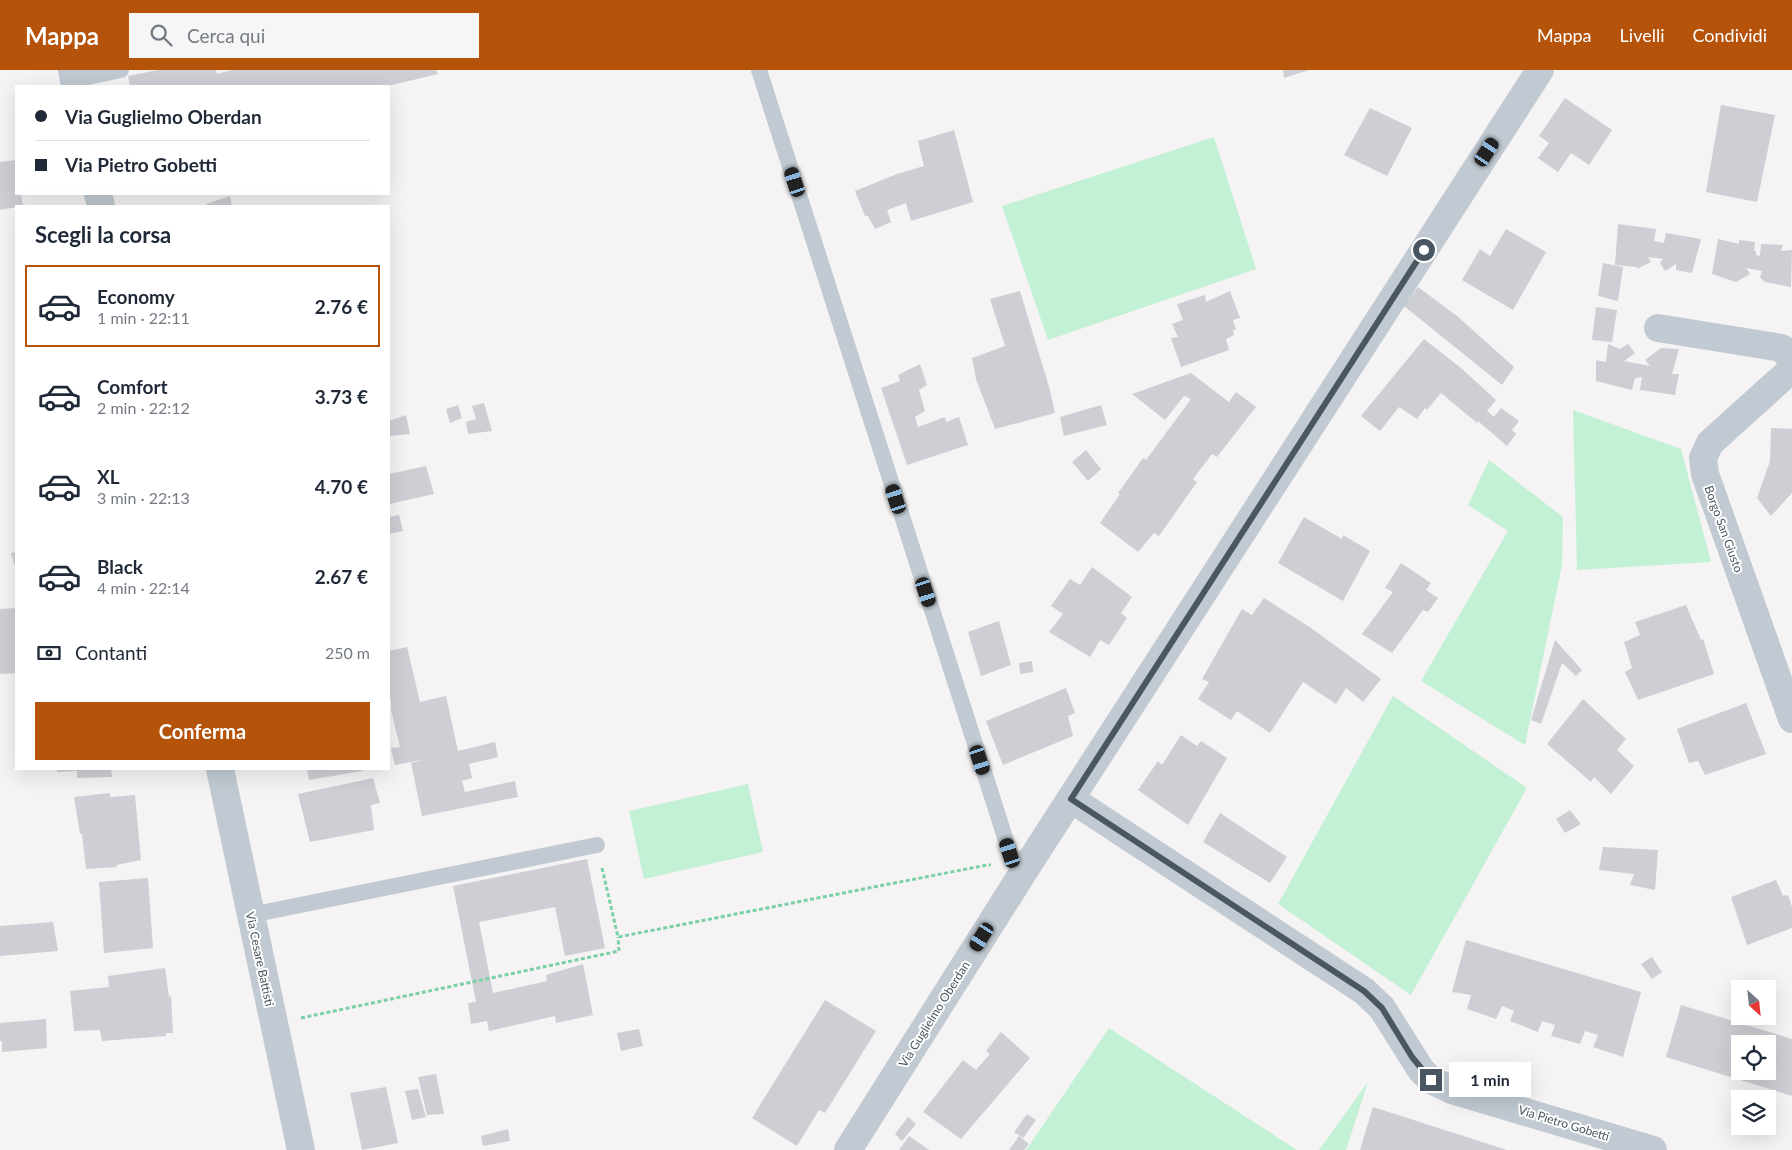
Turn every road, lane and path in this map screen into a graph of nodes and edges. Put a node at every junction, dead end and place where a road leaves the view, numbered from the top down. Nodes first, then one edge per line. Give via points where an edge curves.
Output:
1 (122, 70) edge
2 (759, 70) edge
3 (1540, 70) edge
4 (74, 79) edge
5 (1658, 328) dead end
6 (1792, 360) edge
7 (1792, 369) edge
8 (1792, 719) edge
9 (220, 770) edge
10 (1071, 799) junction
11 (597, 844) joint
12 (1024, 871) junction
13 (250, 915) junction
14 (618, 937) junction
15 (274, 1024) junction
16 (301, 1150) edge
17 (848, 1150) edge
18 (1653, 1150) edge

1 - 4 lane
2 - 12 lane via 1010,853
3 - 10 street, Via Guglielmo Oberdan
5 - 6 street via 1782,348
7 - 8 street, Borgo San Giusto via 1710,443 1703,458 1705,474
9 - 13 street, Via Cesare Battisti
10 - 12 street, Via Guglielmo Oberdan
10 - 18 street, Via Pietro Gobetti via 1364,991 1382,1008 1431,1080 1452,1090
11 - 13 lane
11 - 14 path
12 - 14 path via 987,865
12 - 17 street, Via Guglielmo Oberdan
13 - 15 street, Via Cesare Battisti
14 - 15 path via 619,952
15 - 16 street, Via Cesare Battisti

